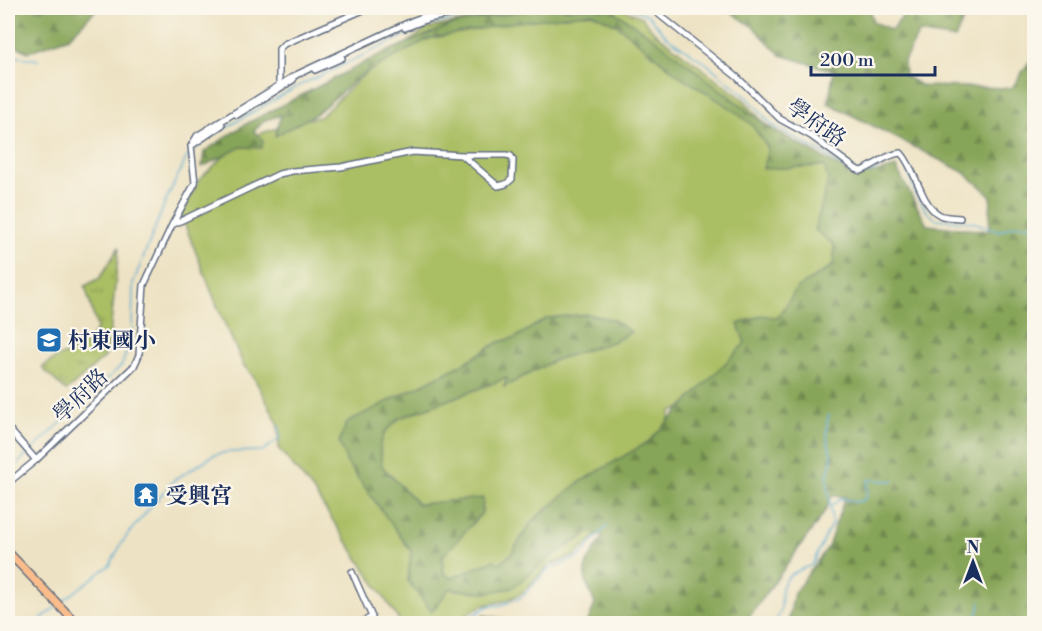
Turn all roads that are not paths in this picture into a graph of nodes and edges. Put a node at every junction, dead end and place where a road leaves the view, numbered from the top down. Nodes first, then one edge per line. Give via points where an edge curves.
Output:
1 (368, 8) edge
2 (459, 8) edge
3 (480, 8) edge
4 (651, 8) edge
5 (279, 87) junction
6 (462, 155) junction
7 (960, 218) dead end
8 (172, 225) junction
9 (8, 428) edge
10 (36, 460) junction
11 (8, 483) edge
12 (8, 552) edge
13 (351, 572) dead end
14 (77, 624) edge
15 (358, 624) edge

1 - 5 street via 284,44 279,49
2 - 5 street, 學府路 via 414,20
3 - 5 street, 學府路 via 428,19
4 - 7 street, 學府路 via 737,76 780,119 832,150 849,166 861,171 891,154 901,153 928,204 941,216
5 - 8 street, 學府路 via 191,146 195,183
6 - 6 street via 498,186 512,179 511,156
6 - 8 street via 413,152 341,167 292,171 257,183
8 - 10 street, 學府路 via 144,285 139,355 134,366
9 - 10 street
10 - 11 street, 學府路
12 - 14 main road
13 - 15 street via 372,617

